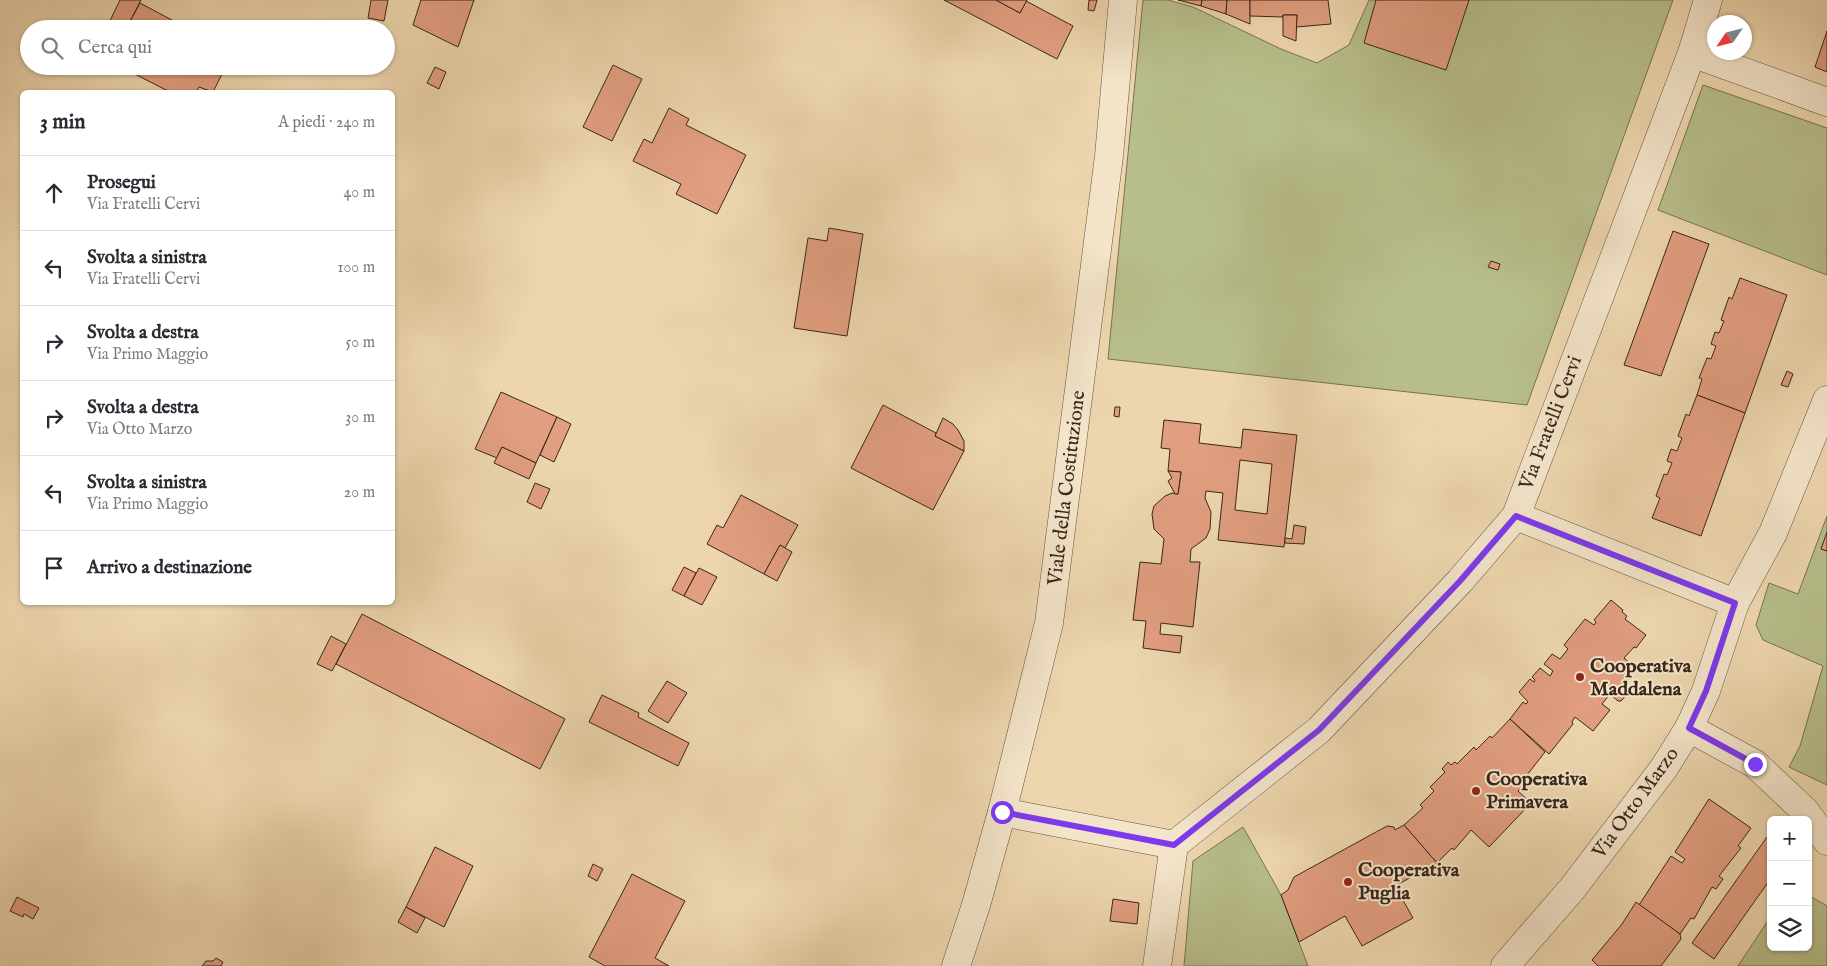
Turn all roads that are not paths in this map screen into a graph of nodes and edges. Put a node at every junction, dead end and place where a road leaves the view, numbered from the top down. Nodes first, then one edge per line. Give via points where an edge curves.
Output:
1 (1123, 0) edge
2 (1708, 0) edge
3 (1692, 53) junction
4 (1827, 102) edge
5 (1827, 400) edge
6 (1516, 516) junction
7 (1735, 603) junction
8 (1689, 728) junction
9 (1002, 812) junction
10 (1827, 841) edge
11 (1174, 845) junction
12 (956, 966) edge
13 (1157, 966) edge
14 (1504, 966) edge

1 - 9 street, Viale della Costituzione via 1109,156 1049,623
2 - 3 street, Via Fratelli Cervi
3 - 4 street
3 - 6 street, Via Fratelli Cervi
5 - 7 street, Via Otto Marzo via 1773,533
6 - 7 street
6 - 11 street, Via Fratelli Cervi via 1460,581 1319,730
7 - 8 street, Via Otto Marzo via 1706,691
8 - 10 street via 1755,764 1805,811
8 - 14 street, Via Otto Marzo via 1664,768 1578,881
9 - 11 street
9 - 12 street, Viale della Costituzione
11 - 13 street

